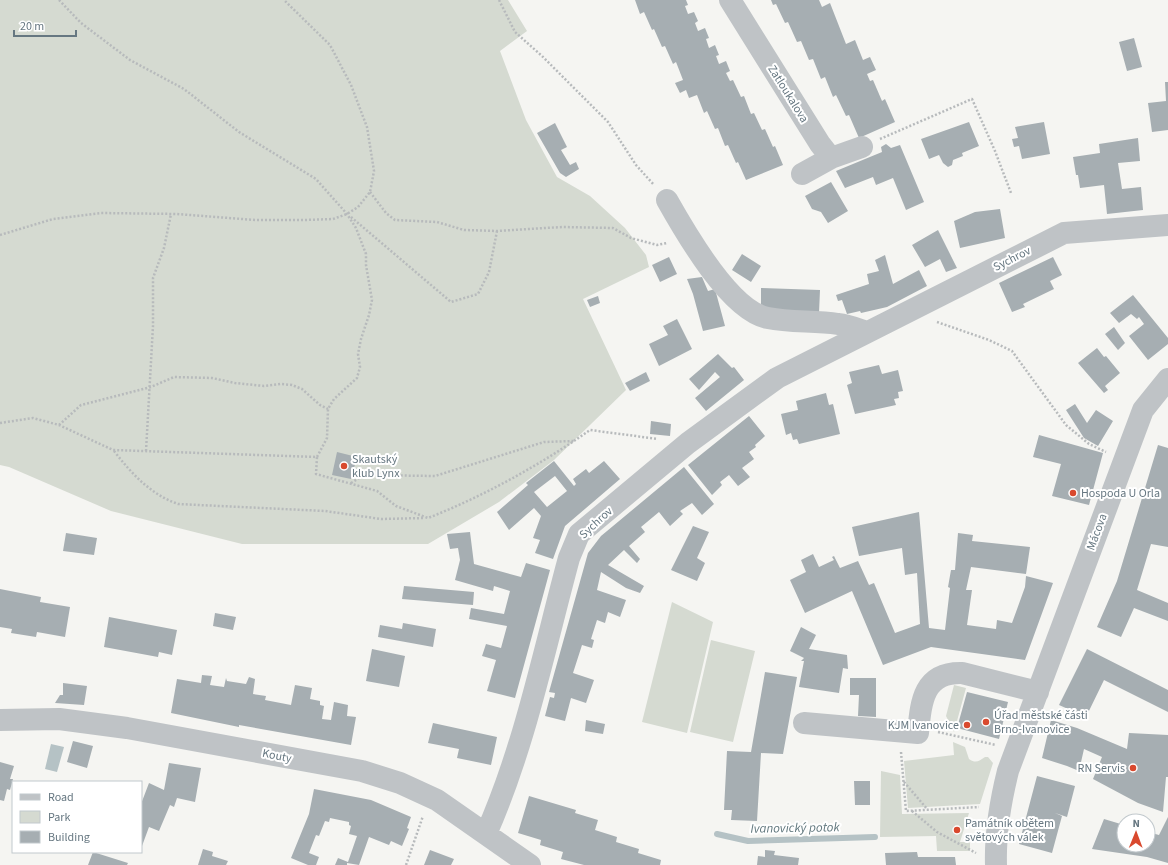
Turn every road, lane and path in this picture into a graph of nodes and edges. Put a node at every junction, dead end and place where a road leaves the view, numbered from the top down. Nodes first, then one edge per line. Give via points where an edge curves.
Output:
1 (59, 0) edge
2 (284, 0) edge
3 (499, 0) edge
4 (730, 0) edge
5 (862, 147) joint
6 (831, 158) junction
7 (802, 174) dead end
8 (370, 192) junction
9 (1011, 193) dead end
10 (667, 200) joint
11 (171, 214) junction
12 (347, 214) junction
13 (1168, 225) edge
14 (497, 232) junction
15 (0, 234) edge
16 (688, 238) junction
17 (911, 310) junction
18 (867, 332) junction
19 (1168, 379) edge
20 (151, 387) junction
21 (328, 409) junction
22 (0, 423) edge
23 (59, 425) junction
24 (574, 441) junction
25 (688, 443) junction
26 (113, 450) junction
27 (146, 451) junction
28 (1109, 454) dead end
29 (317, 457) junction
30 (351, 483) junction
31 (428, 518) junction
32 (1038, 692) junction
33 (0, 720) edge
34 (804, 723) dead end
35 (954, 736) dead end
36 (1002, 747) dead end
37 (902, 760) dead end
38 (904, 782) junction
39 (430, 797) junction
40 (984, 807) dead end
41 (928, 810) junction
42 (912, 811) junction
43 (486, 834) junction
44 (988, 860) edge
45 (406, 865) edge
46 (530, 865) edge

1 - 12 path via 81,23 130,60 184,89 239,132 316,179
2 - 8 path via 330,45 351,85 367,127 374,171
3 - 10 path via 515,32 538,51 604,118 636,165
4 - 6 street, Zatloukalova
5 - 6 street
5 - 9 path via 972,99
6 - 7 street
8 - 12 path via 358,207
8 - 14 path via 386,213 395,220 438,222 464,230
10 - 16 street
11 - 12 path via 255,220 333,219
11 - 15 path via 93,214 54,219
11 - 20 path via 164,248 153,278
12 - 14 path via 451,302 478,294 489,272
12 - 21 path via 356,228 366,254 372,300 358,354 360,367 357,378 334,399
13 - 17 street, Sychrov via 1064,233
14 - 16 path via 613,228 631,238 657,245
16 - 18 street via 745,308 766,318 838,324
17 - 18 street, Sychrov
17 - 28 path via 930,320 989,340 1012,351 1066,425 1089,444
18 - 25 street, Sychrov via 777,378
19 - 32 street, Mácova via 1143,410
20 - 21 path via 174,377 212,378 264,386 292,385 302,389
20 - 23 path via 81,405
20 - 27 path
21 - 29 path via 327,438
22 - 23 path via 33,418
23 - 26 path
24 - 25 path via 590,430
24 - 30 path via 544,442 435,476 364,475
24 - 31 path via 476,497
25 - 43 street, Sychrov via 580,534 569,558 523,732 503,795
26 - 27 path
26 - 31 path via 134,476 151,491 163,499 178,504 325,511 381,519
27 - 29 path
29 - 30 path via 316,474
30 - 31 path via 377,491 396,506
32 - 34 street via 962,673 944,674 929,685 921,708 918,733
32 - 44 street, Mácova via 1008,771
33 - 39 street, Kouty via 59,720 127,728 362,771 400,783
35 - 36 path
37 - 38 path
38 - 41 path
38 - 42 path via 906,811
39 - 43 street, Kouty
39 - 45 path
40 - 41 path
41 - 42 path
42 - 44 path via 937,832
43 - 46 street, Kouty

